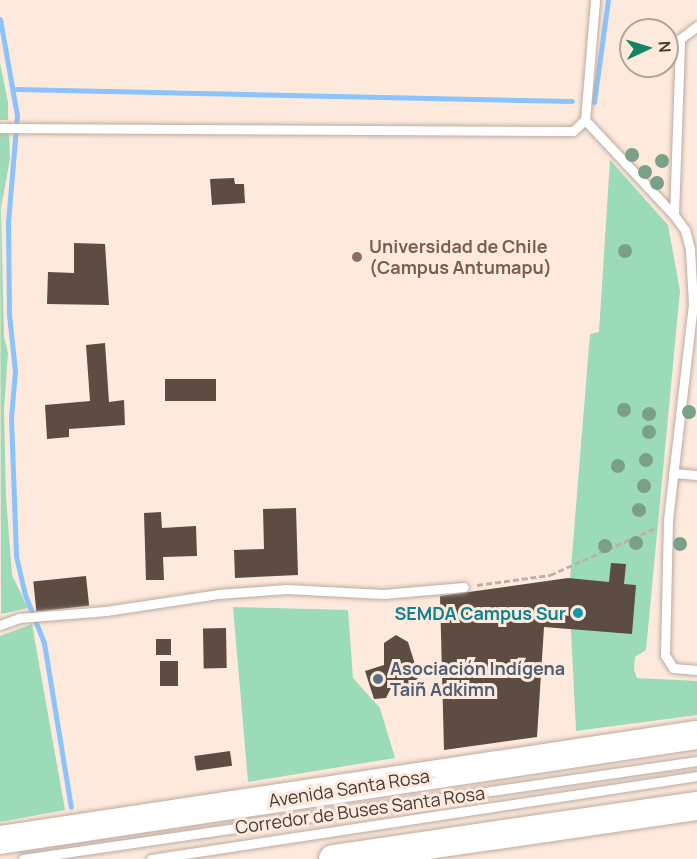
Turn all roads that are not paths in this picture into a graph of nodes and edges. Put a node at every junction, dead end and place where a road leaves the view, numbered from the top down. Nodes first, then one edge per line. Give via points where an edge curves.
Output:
1 (595, 0) edge
2 (697, 26) edge
3 (585, 120) junction
4 (0, 129) edge
5 (674, 214) junction
6 (673, 473) junction
7 (697, 475) edge
8 (464, 587) road end
9 (0, 625) edge
10 (697, 670) edge
11 (697, 735) edge
12 (697, 760) edge
13 (697, 776) edge
14 (697, 806) edge
15 (0, 840) edge
16 (23, 859) edge
17 (151, 859) edge
18 (333, 859) edge

1 - 3 lane
2 - 5 lane via 680,39
3 - 4 lane via 573,131
3 - 5 lane via 656,200
5 - 6 lane via 685,230 690,249 693,304
6 - 7 lane
6 - 10 lane via 665,655 674,668
8 - 9 lane via 382,594 287,589 229,593 19,618
11 - 15 main road, Avenida Santa Rosa
12 - 16 lane, Corredor de Buses Santa Rosa
13 - 17 lane, Corredor de Buses Santa Rosa
14 - 18 main road via 464,846

